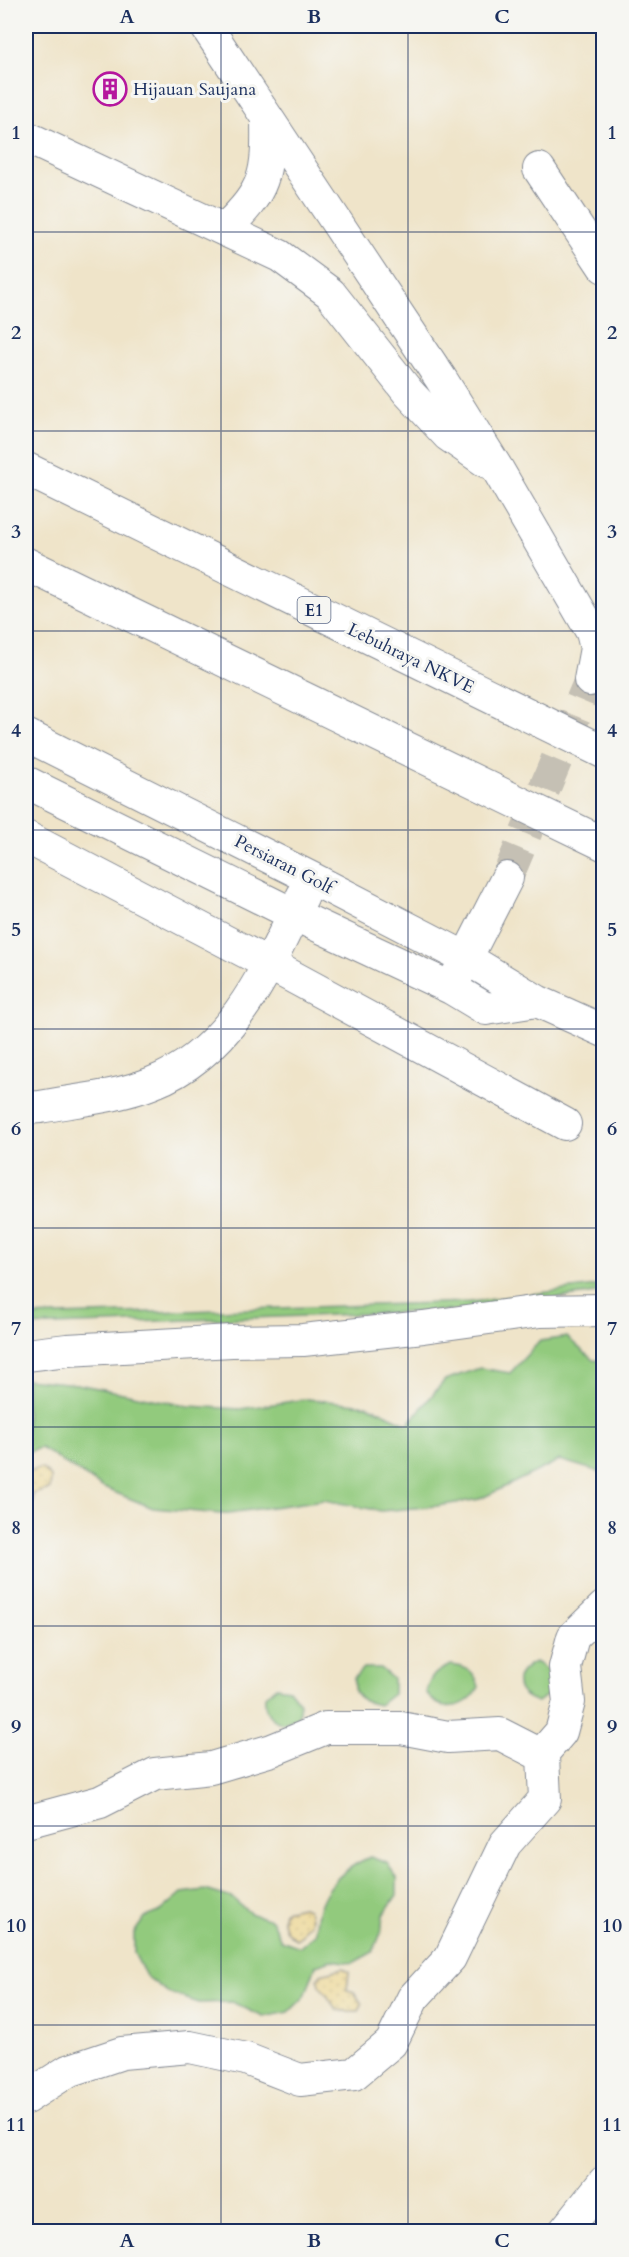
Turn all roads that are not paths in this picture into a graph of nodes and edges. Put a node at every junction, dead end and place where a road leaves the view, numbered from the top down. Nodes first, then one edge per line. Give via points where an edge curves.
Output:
1 (206, 26) edge
2 (267, 119) junction
3 (26, 137) edge
4 (539, 169) dead end
5 (225, 229) junction
6 (603, 267) edge
7 (26, 469) edge
8 (498, 470) junction
9 (26, 564) edge
10 (590, 680) tunnel mouth
11 (26, 735) edge
12 (603, 752) edge
13 (26, 782) edge
14 (26, 837) edge
15 (603, 844) edge
16 (311, 878) junction
17 (507, 878) tunnel mouth
18 (293, 914) junction
19 (466, 958) junction
20 (269, 964) junction
21 (451, 988) junction
22 (537, 1001) junction
23 (603, 1031) edge
24 (26, 1108) edge
25 (565, 1124) dead end
26 (603, 1310) edge
27 (26, 1355) edge
28 (603, 1607) edge
29 (541, 1755) junction
30 (26, 1822) edge
31 (26, 2098) edge
32 (603, 2182) edge
33 (564, 2232) edge

1 - 2 street
2 - 5 street via 268,154 261,186
2 - 8 street
3 - 5 street
4 - 6 street
5 - 8 street via 280,256 330,293 400,383 448,435
7 - 12 highway, Lebuhraya NKVE / E1
8 - 10 street via 592,632 596,648
9 - 15 highway
11 - 16 street, Persiaran Golf
13 - 18 street
14 - 20 street
16 - 18 street
16 - 19 street, Persiaran Golf
17 - 19 street
18 - 20 street
18 - 21 street
19 - 21 street
19 - 22 street, Persiaran Golf
20 - 24 street via 233,1022 187,1066 126,1091
20 - 25 street
21 - 22 street via 486,1009
22 - 23 street, Persiaran Golf
26 - 27 street via 540,1311 303,1340
28 - 29 street via 573,1637 564,1667 568,1702 561,1732
29 - 30 street via 500,1734 448,1737 401,1728 326,1728 272,1750 211,1768 155,1774 100,1802
29 - 31 street via 545,1799 505,1844 450,1958 413,1998 391,2043 354,2074 300,2080 246,2059 190,2047 123,2053 69,2070
32 - 33 street

